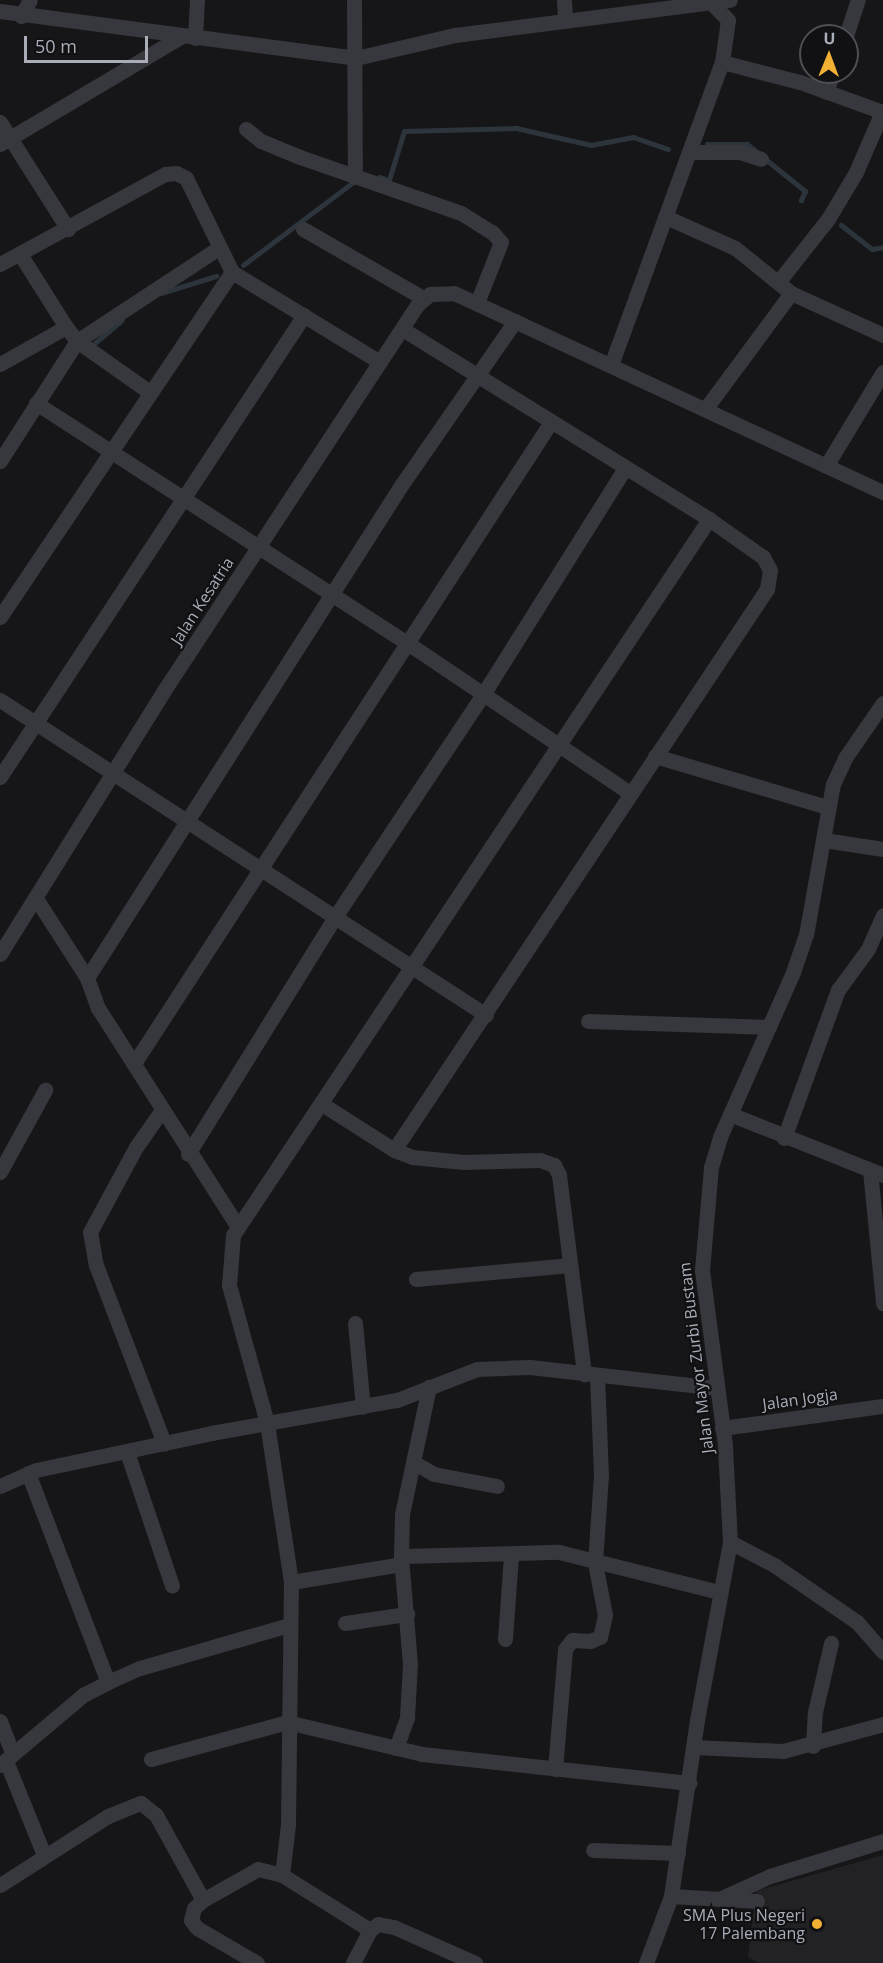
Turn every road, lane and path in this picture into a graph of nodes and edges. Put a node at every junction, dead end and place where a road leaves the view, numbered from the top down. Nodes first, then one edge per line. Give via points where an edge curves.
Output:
1 (30, 0) edge
2 (197, 0) edge
3 (354, 0) edge
4 (564, 0) edge
5 (730, 0) edge
6 (858, 0) edge
7 (710, 2) edge
8 (0, 11) edge
9 (21, 16) junction
10 (565, 21) junction
11 (850, 24) edge
12 (188, 37) junction
13 (356, 58) junction
14 (722, 62) junction
15 (829, 84) edge
16 (826, 92) junction
17 (882, 112) edge
18 (0, 122) edge
19 (246, 129) dead end
20 (6, 140) edge
21 (692, 152) junction
22 (761, 159) dead end
23 (355, 177) junction
24 (666, 217) junction
25 (68, 229) junction
26 (303, 229) dead end
27 (217, 249) junction
28 (21, 254) junction
29 (0, 264) edge
30 (232, 272) junction
31 (779, 281) junction
32 (791, 293) junction
33 (423, 298) junction
34 (477, 303) junction
35 (304, 315) junction
36 (516, 321) junction
37 (66, 327) junction
38 (402, 329) junction
39 (883, 335) edge
40 (77, 341) junction
41 (380, 362) junction
42 (0, 364) edge
43 (611, 365) junction
44 (883, 372) edge
45 (478, 375) junction
46 (152, 393) junction
47 (36, 403) junction
48 (706, 408) junction
49 (551, 422) junction
50 (112, 450) junction
51 (0, 461) edge
52 (826, 466) junction
53 (625, 468) junction
54 (883, 492) edge
55 (183, 496) junction
56 (709, 519) junction
57 (260, 546) junction
58 (332, 594) junction
59 (0, 617) edge
60 (406, 642) junction
61 (482, 696) junction
62 (0, 700) edge
63 (883, 703) edge
64 (36, 723) junction
65 (557, 744) junction
66 (655, 756) junction
67 (112, 771) junction
68 (0, 777) edge
69 (630, 793) junction
70 (827, 807) junction
71 (188, 820) junction
72 (824, 840) junction
73 (883, 849) edge
74 (260, 865) junction
75 (37, 900) junction
76 (883, 915) edge
77 (335, 917) junction
78 (0, 954) edge
79 (413, 966) junction
80 (87, 978) junction
81 (486, 1015) junction
82 (588, 1021) dead end
83 (769, 1027) junction
84 (135, 1062) junction
85 (45, 1090) dead end
86 (322, 1104) junction
87 (162, 1110) junction
88 (730, 1114) junction
89 (784, 1138) junction
90 (394, 1150) junction
91 (188, 1154) junction
92 (0, 1172) edge
93 (876, 1172) edge
94 (237, 1225) junction
95 (570, 1265) junction
96 (416, 1279) dead end
97 (883, 1303) edge
98 (355, 1323) dead end
99 (590, 1374) junction
100 (429, 1387) junction
101 (716, 1388) junction
102 (883, 1406) edge
103 (363, 1407) junction
104 (267, 1423) junction
105 (722, 1428) junction
106 (164, 1443) junction
107 (127, 1452) junction
108 (413, 1462) junction
109 (28, 1473) junction
110 (0, 1486) edge
111 (496, 1486) dead end
112 (730, 1542) junction
113 (511, 1555) junction
114 (401, 1560) junction
115 (595, 1563) junction
116 (291, 1581) junction
117 (172, 1586) dead end
118 (720, 1592) junction
119 (407, 1614) junction
120 (345, 1623) dead end
121 (289, 1625) junction
122 (506, 1639) dead end
123 (831, 1643) dead end
124 (883, 1652) edge
125 (108, 1682) junction
126 (0, 1721) edge
127 (287, 1722) junction
128 (883, 1724) edge
129 (813, 1746) junction
130 (694, 1747) junction
131 (396, 1748) junction
132 (150, 1759) dead end
133 (6, 1760) edge
134 (555, 1769) junction
135 (689, 1784) junction
136 (883, 1841) edge
137 (593, 1850) dead end
138 (678, 1853) junction
139 (44, 1855) junction
140 (282, 1875) junction
141 (0, 1885) edge
142 (671, 1896) junction
143 (719, 1899) junction
144 (203, 1900) junction
145 (757, 1900) dead end
146 (370, 1930) junction
147 (256, 1963) edge
148 (353, 1963) edge
149 (475, 1963) edge
150 (646, 1963) edge

1 - 9 street
2 - 12 street
3 - 13 street
4 - 10 street
5 - 7 street
6 - 11 street
7 - 10 street
7 - 14 street via 728,20
8 - 9 street
9 - 12 street
10 - 13 street via 455,35
12 - 13 street
12 - 20 street
13 - 23 street
14 - 16 street
14 - 21 street
15 - 16 street
16 - 17 street
17 - 31 street via 856,172 828,219
18 - 20 street
19 - 23 street via 261,141
20 - 25 street
21 - 22 street via 729,151
21 - 24 street
23 - 34 street via 461,213 492,232 501,243
24 - 31 street via 735,248
24 - 43 street
25 - 27 street via 165,174 176,172 186,178
25 - 28 street
26 - 33 street
27 - 30 street
27 - 40 street
28 - 29 street
28 - 37 street
30 - 35 street
30 - 46 street
31 - 32 street
32 - 39 street
32 - 48 street
33 - 34 street via 436,292 454,293
33 - 38 street, Jalan Kesatria
34 - 36 street
35 - 41 street
35 - 55 street
36 - 43 street
36 - 45 street
37 - 40 street
37 - 42 street
38 - 41 street, Jalan Kesatria
38 - 45 street
40 - 46 street
40 - 47 street
41 - 57 street, Jalan Kesatria
43 - 48 street
44 - 52 street
45 - 49 street
45 - 58 street
46 - 50 street
47 - 50 street
47 - 51 street
48 - 52 street
49 - 53 street
49 - 60 street
50 - 55 street
50 - 59 street
52 - 54 street
53 - 56 street
53 - 61 street
55 - 57 street
55 - 64 street
56 - 65 street
56 - 66 street via 763,557 770,580
57 - 58 street
57 - 67 street, Jalan Kesatria
58 - 60 street
58 - 71 street
60 - 61 street
60 - 74 street
61 - 65 street
61 - 77 street
62 - 64 street
63 - 70 street, Jalan Mayor Zurbi Bustam via 845,758
64 - 67 street
64 - 68 street
65 - 69 street
65 - 79 street
66 - 69 street
66 - 70 street
67 - 71 street
67 - 75 street, Jalan Kesatria
69 - 81 street
70 - 72 street, Jalan Mayor Zurbi Bustam
71 - 74 street
71 - 80 street
72 - 73 street
72 - 83 street, Jalan Mayor Zurbi Bustam via 806,935
74 - 77 street
74 - 84 street
75 - 78 street, Jalan Kesatria
75 - 80 street
76 - 89 street via 868,950 838,990
77 - 79 street
77 - 91 street
79 - 81 street
79 - 86 street
80 - 84 street via 98,1008
81 - 90 street
82 - 83 street
83 - 88 street, Jalan Mayor Zurbi Bustam
84 - 87 street
85 - 92 street
86 - 90 street
86 - 94 street
87 - 91 street
87 - 106 street via 136,1147 90,1232 96,1265
88 - 89 street
88 - 101 street, Jalan Mayor Zurbi Bustam via 711,1167 703,1231 702,1270
89 - 93 street
90 - 95 street via 437,1161 540,1160 554,1165 559,1175
91 - 94 street
93 - 97 street
94 - 104 street via 230,1248 229,1285
95 - 96 street
95 - 99 street
98 - 103 street
99 - 100 street via 500,1366 477,1369
99 - 101 street
99 - 115 street via 601,1466
100 - 103 street via 397,1400
100 - 108 street
101 - 105 street, Jalan Mayor Zurbi Bustam
102 - 105 street, Jalan Jogja
103 - 104 street
104 - 106 street
104 - 116 street
105 - 112 street, Jalan Mayor Zurbi Bustam
106 - 107 street
107 - 109 street
107 - 117 street
108 - 111 street via 434,1474
108 - 114 street via 402,1514
109 - 110 street
109 - 125 street
112 - 118 street, Jalan Mayor Zurbi Bustam
112 - 124 street via 774,1565 857,1622
113 - 114 street
113 - 115 street via 559,1552
113 - 122 street
114 - 116 street
114 - 119 street
115 - 118 street
115 - 134 street via 605,1605 604,1622 600,1637 572,1640 565,1649
116 - 121 street
118 - 130 street, Jalan Mayor Zurbi Bustam
119 - 120 street
119 - 131 street via 409,1704
121 - 125 street via 140,1668
121 - 127 street
123 - 129 street via 815,1712
125 - 133 street via 83,1695
126 - 133 street
127 - 131 street
127 - 132 street
127 - 140 street via 288,1825
128 - 129 street
129 - 130 street via 760,1752
130 - 135 street, Jalan Mayor Zurbi Bustam
131 - 134 street
133 - 139 street
134 - 135 street
135 - 138 street, Jalan Mayor Zurbi Bustam
136 - 143 street via 770,1876
137 - 138 street
138 - 142 street, Jalan Mayor Zurbi Bustam
139 - 141 street
139 - 144 street via 132,1805 148,1805
140 - 144 street via 258,1869
140 - 146 street
142 - 143 street
142 - 150 street, Jalan Mayor Zurbi Bustam
143 - 145 street
144 - 147 street via 192,1912 197,1928
146 - 148 street
146 - 149 street via 378,1924 394,1927

